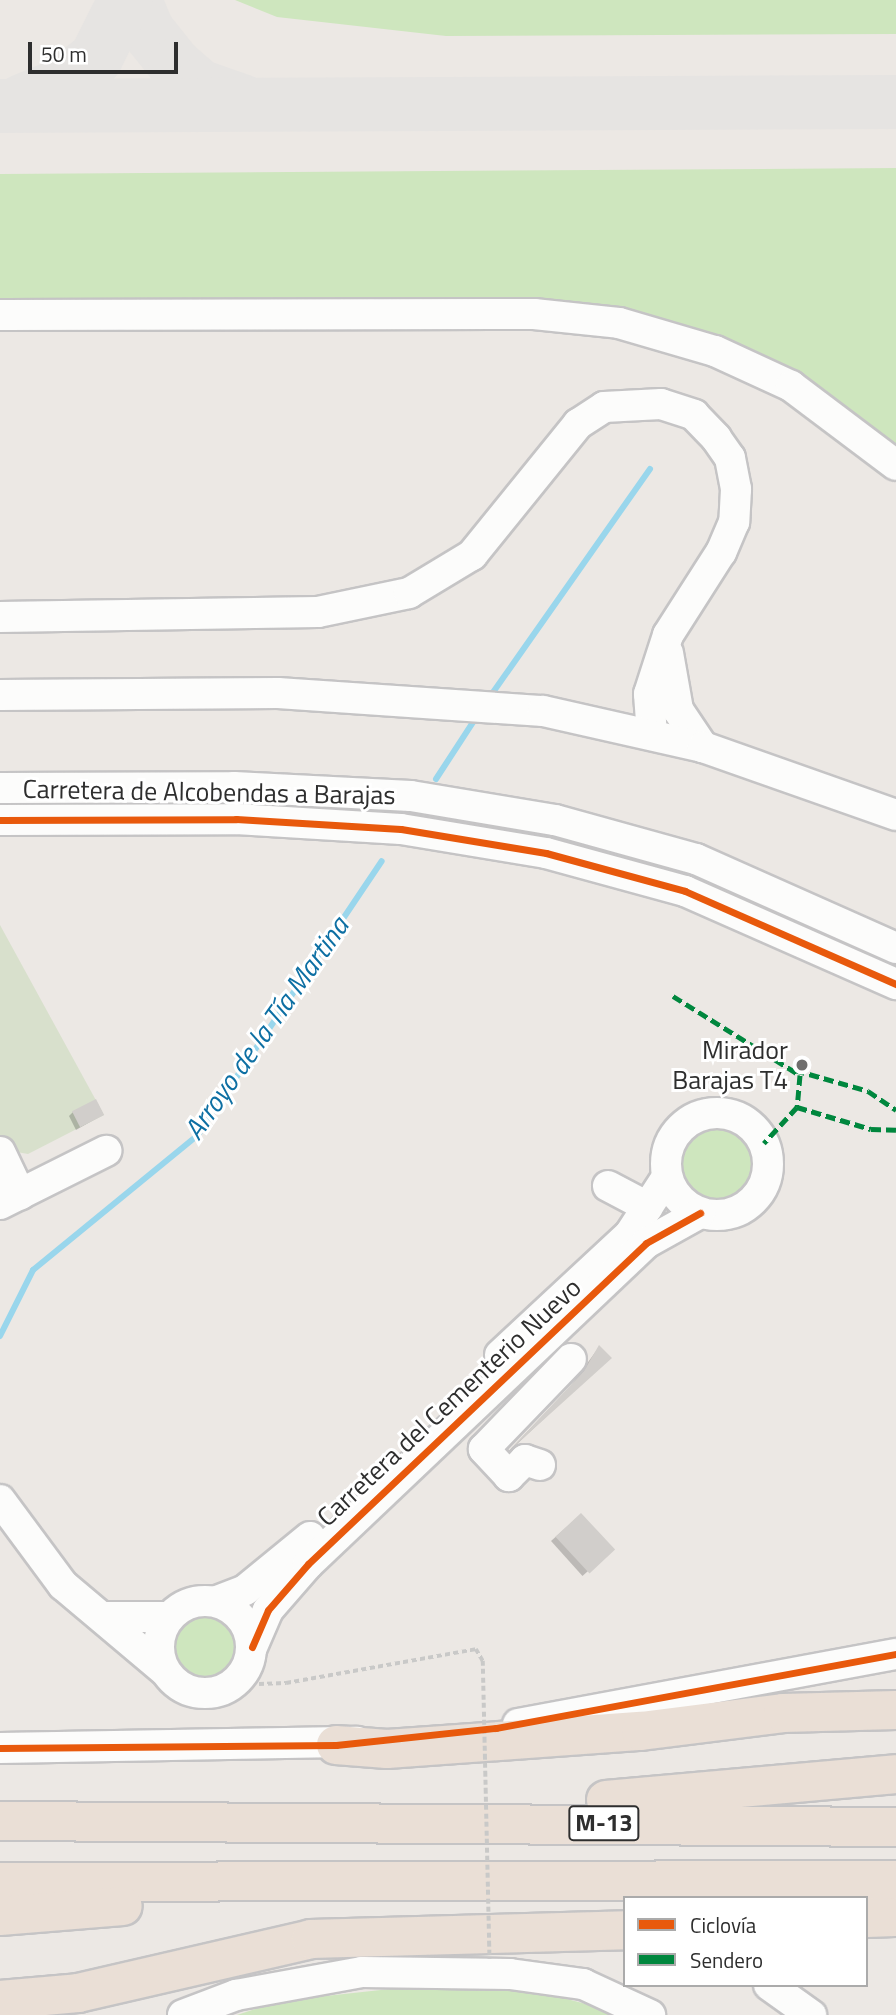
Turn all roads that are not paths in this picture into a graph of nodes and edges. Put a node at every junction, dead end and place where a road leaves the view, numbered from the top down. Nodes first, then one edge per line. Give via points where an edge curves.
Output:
1 (0, 315) edge
2 (896, 465) edge
3 (0, 617) edge
4 (660, 692) junction
5 (0, 695) edge
6 (594, 722) junction
7 (652, 736) junction
8 (703, 747) junction
9 (0, 788) edge
10 (896, 815) edge
11 (0, 820) edge
12 (896, 948) edge
13 (896, 984) edge
14 (106, 1151) dead end
15 (0, 1152) edge
16 (667, 1178) junction
17 (608, 1186) dead end
18 (10, 1199) edge
19 (648, 1207) junction
20 (700, 1213) junction
21 (571, 1359) dead end
22 (540, 1465) dead end
23 (0, 1500) edge
24 (216, 1601) junction
25 (103, 1617) junction
26 (169, 1617) junction
27 (252, 1647) junction
28 (896, 1654) edge
29 (164, 1670) junction
30 (896, 1710) edge
31 (336, 1745) junction
32 (0, 1748) edge
33 (896, 1774) edge
34 (312, 1820) junction
35 (0, 1821) edge
36 (896, 1827) edge
37 (896, 1880) edge
38 (470, 1881) junction
39 (0, 1882) edge
40 (0, 1916) edge
41 (896, 1917) edge
42 (868, 1918) edge
43 (623, 1930) edge
44 (772, 1987) edge
45 (0, 2000) edge
46 (183, 2015) edge
47 (650, 2015) edge
48 (811, 2015) edge

1 - 2 street via 534,314 619,323 715,351 791,386
3 - 4 street via 318,612 409,593 472,555 578,424 604,407 638,402 694,415 730,458 736,489 734,522 722,552 668,635
4 - 6 street
4 - 7 street
4 - 8 street
5 - 6 street via 450,700
6 - 7 street
7 - 8 street
8 - 10 street
9 - 12 street, Carretera de Alcobendas a Barajas via 234,787 411,796 555,820 696,859
11 - 13 street, Carretera de Alcobendas a Barajas via 236,819 401,829 547,853 685,891
14 - 18 street
15 - 18 street
16 - 19 street, Carretera del Cementerio Nuevo
16 - 20 street via 685,1205
16 - 20 street via 669,1144 692,1119 725,1113 754,1129 768,1160 760,1192 734,1213
17 - 19 street
19 - 24 street, Carretera del Cementerio Nuevo via 630,1234 280,1564
20 - 27 street, Carretera del Cementerio Nuevo via 646,1243 317,1555 268,1610
21 - 22 street via 484,1449 509,1476 525,1460
23 - 25 street via 63,1585
24 - 26 street via 190,1602
24 - 27 street via 242,1618
25 - 26 street
25 - 29 street
26 - 29 street via 159,1641
27 - 29 street via 242,1676 216,1692 187,1689
28 - 31 street via 561,1717
30 - 31 highway via 783,1713 641,1731 387,1749
31 - 32 street
33 - 34 highway via 582,1802 378,1810
34 - 35 highway, M-13
34 - 36 highway, M-13
37 - 38 highway, M-13
38 - 39 highway, M-13
38 - 40 highway via 401,1897 190,1902
41 - 42 highway
43 - 45 highway via 312,1939 78,1993
44 - 48 street
46 - 47 street via 283,1983 362,1972 510,1974 583,1984

